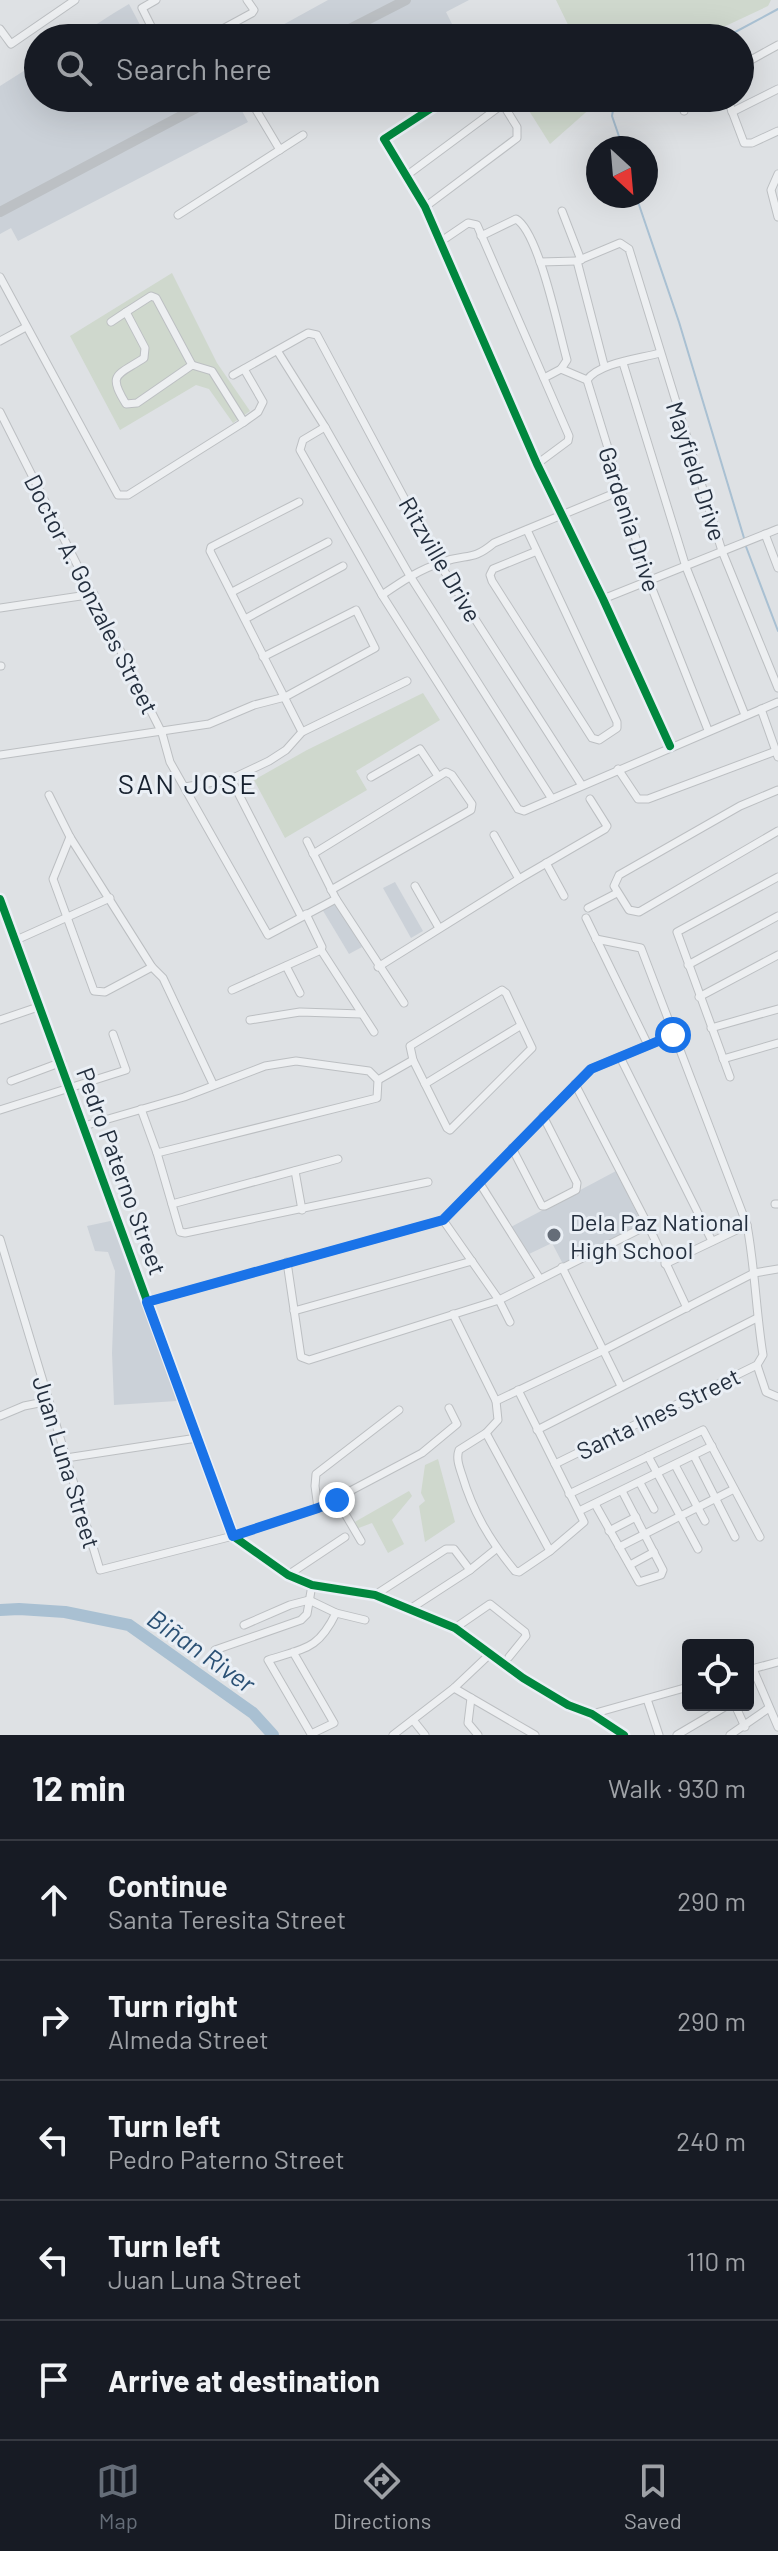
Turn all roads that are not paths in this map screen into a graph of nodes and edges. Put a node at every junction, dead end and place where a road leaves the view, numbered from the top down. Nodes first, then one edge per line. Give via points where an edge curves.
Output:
1 (75, 0) edge
2 (156, 0) edge
3 (247, 0) edge
4 (406, 0) edge
5 (40, 24) edge
6 (150, 24) edge
7 (232, 24) edge
8 (359, 24) edge
9 (0, 29) edge
10 (24, 35) edge
11 (778, 45) edge
12 (754, 58) edge
13 (778, 89) edge
14 (754, 101) edge
15 (189, 112) edge
16 (257, 112) edge
17 (425, 112) edge
18 (487, 112) edge
19 (508, 112) edge
20 (732, 112) edge
21 (778, 131) edge
22 (303, 135) dead end
23 (280, 150) junction
24 (778, 174) edge
25 (406, 176) junction
26 (425, 207) junction
27 (562, 211) dead end
28 (0, 212) edge
29 (178, 215) dead end
30 (778, 217) edge
31 (481, 236) junction
32 (440, 242) junction
33 (579, 260) junction
34 (540, 262) junction
35 (0, 277) edge
36 (126, 312) junction
37 (111, 322) dead end
38 (26, 327) junction
39 (0, 341) edge
40 (278, 352) junction
41 (660, 353) junction
42 (623, 363) junction
43 (192, 365) junction
44 (604, 365) junction
45 (244, 369) junction
46 (561, 369) junction
47 (233, 375) dead end
48 (544, 378) junction
49 (587, 380) junction
50 (0, 412) edge
51 (244, 422) junction
52 (325, 427) junction
53 (537, 464) junction
54 (620, 491) junction
55 (299, 502) dead end
56 (562, 514) junction
57 (778, 529) edge
58 (527, 530) junction
59 (765, 534) junction
60 (328, 542) dead end
61 (537, 551) junction
62 (722, 551) junction
63 (439, 563) junction
64 (343, 566) dead end
65 (686, 567) junction
66 (778, 568) edge
67 (410, 576) junction
68 (649, 581) junction
69 (232, 592) junction
70 (94, 594) junction
71 (382, 595) junction
72 (603, 599) junction
73 (0, 608) edge
74 (245, 619) junction
75 (263, 657) junction
76 (407, 681) dead end
77 (778, 688) edge
78 (285, 697) junction
79 (778, 702) edge
80 (761, 709) junction
81 (745, 715) junction
82 (708, 730) junction
83 (302, 732) junction
84 (162, 733) junction
85 (670, 746) junction
86 (777, 754) edge
87 (0, 755) edge
88 (618, 769) junction
89 (438, 776) junction
90 (371, 777) dead end
91 (231, 779) junction
92 (581, 784) junction
93 (185, 787) junction
94 (778, 790) edge
95 (49, 795) dead end
96 (552, 799) junction
97 (590, 799) dead end
98 (778, 831) edge
99 (494, 835) dead end
100 (70, 837) junction
101 (307, 841) dead end
102 (313, 854) junction
103 (546, 863) junction
104 (778, 877) edge
105 (519, 879) junction
106 (415, 886) dead end
107 (331, 890) junction
108 (617, 893) junction
109 (564, 896) dead end
110 (110, 898) junction
111 (0, 899) edge
112 (336, 899) junction
113 (588, 908) dead end
114 (304, 915) junction
115 (778, 916) edge
116 (66, 918) junction
117 (586, 918) dead end
118 (439, 928) junction
119 (596, 939) junction
120 (14, 941) junction
121 (321, 950) junction
122 (778, 955) edge
123 (688, 965) junction
124 (286, 966) junction
125 (152, 967) junction
126 (378, 967) junction
127 (232, 990) dead end
128 (300, 993) dead end
129 (699, 997) junction
130 (404, 1003) dead end
131 (38, 1007) junction
132 (778, 1009) edge
133 (362, 1014) junction
134 (0, 1020) edge
135 (250, 1020) dead end
136 (520, 1026) junction
137 (711, 1028) junction
138 (374, 1032) dead end
139 (113, 1034) dead end
140 (673, 1035) junction
141 (778, 1043) edge
142 (648, 1045) junction
143 (620, 1057) junction
144 (723, 1059) junction
145 (413, 1060) junction
146 (62, 1062) junction
147 (730, 1077) dead end
148 (378, 1080) junction
149 (11, 1081) dead end
150 (213, 1084) junction
151 (425, 1084) junction
152 (575, 1084) junction
153 (71, 1087) junction
154 (141, 1109) junction
155 (0, 1110) edge
156 (543, 1116) junction
157 (84, 1126) junction
158 (512, 1148) junction
159 (157, 1153) junction
160 (338, 1159) dead end
161 (295, 1171) junction
162 (428, 1182) dead end
163 (479, 1182) junction
164 (172, 1204) junction
165 (302, 1210) junction
166 (443, 1220) junction
167 (648, 1225) junction
168 (747, 1225) junction
169 (0, 1239) edge
170 (712, 1241) junction
171 (472, 1261) junction
172 (287, 1262) junction
173 (665, 1264) junction
174 (562, 1267) junction
175 (778, 1269) edge
176 (754, 1273) junction
177 (540, 1279) junction
178 (499, 1300) junction
179 (147, 1302) junction
180 (687, 1308) junction
181 (294, 1311) junction
182 (453, 1314) junction
183 (757, 1318) junction
184 (510, 1322) dead end
185 (604, 1350) junction
186 (757, 1365) junction
187 (621, 1386) junction
188 (518, 1390) junction
189 (778, 1397) edge
190 (49, 1401) junction
191 (496, 1401) junction
192 (449, 1408) dead end
193 (399, 1410) dead end
194 (0, 1416) edge
195 (537, 1430) junction
196 (486, 1433) junction
197 (197, 1438) junction
198 (712, 1446) junction
199 (648, 1456) junction
200 (694, 1456) junction
201 (66, 1458) junction
202 (555, 1464) junction
203 (675, 1465) junction
204 (658, 1474) junction
205 (640, 1483) junction
206 (734, 1489) junction
207 (622, 1491) junction
208 (569, 1494) junction
209 (716, 1498) junction
210 (337, 1500) junction
211 (595, 1504) junction
212 (318, 1508) junction
213 (698, 1508) junction
214 (654, 1509) dead end
215 (579, 1511) junction
216 (680, 1516) junction
217 (636, 1517) junction
218 (705, 1521) dead end
219 (609, 1531) junction
220 (645, 1534) junction
221 (233, 1536) junction
222 (345, 1537) dead end
223 (735, 1537) dead end
224 (760, 1537) dead end
225 (361, 1541) dead end
226 (619, 1547) junction
227 (496, 1549) junction
228 (698, 1549) dead end
229 (550, 1551) junction
230 (654, 1552) junction
231 (630, 1565) junction
232 (470, 1570) junction
233 (288, 1575) junction
234 (312, 1585) junction
235 (375, 1595) junction
236 (309, 1600) junction
237 (410, 1609) junction
238 (336, 1613) junction
239 (365, 1620) dead end
240 (244, 1625) dead end
241 (455, 1628) junction
242 (215, 1650) dead end
243 (293, 1652) junction
244 (491, 1653) junction
245 (509, 1657) dead end
246 (778, 1662) edge
247 (754, 1669) edge
248 (754, 1678) edge
249 (454, 1688) junction
250 (682, 1689) edge
251 (471, 1698) junction
252 (647, 1699) junction
253 (769, 1708) junction
254 (718, 1711) edge
255 (738, 1711) edge
256 (592, 1714) junction
257 (413, 1720) junction
258 (745, 1727) junction
259 (778, 1727) edge
260 (610, 1732) edge
261 (393, 1735) edge
262 (425, 1735) edge
263 (478, 1735) edge
264 (535, 1735) edge
265 (624, 1735) edge
266 (659, 1735) edge
267 (677, 1735) edge
268 (730, 1735) edge

1 - 5 street
2 - 6 street via 142,8
3 - 7 street via 254,10
4 - 8 main road
9 - 10 street via 11,44
11 - 12 street
13 - 14 street
15 - 28 main road
16 - 23 street
17 - 25 street via 384,139
18 - 25 street
19 - 26 street via 517,138
20 - 21 street via 744,143
22 - 23 street
23 - 29 street
24 - 30 street via 771,190
25 - 26 street
26 - 32 street
27 - 33 street
31 - 32 street via 477,225 468,223
31 - 34 street via 516,219 523,223
31 - 48 street
32 - 53 street
33 - 34 street
33 - 41 street, Mayfield Drive via 625,244
33 - 44 street
34 - 46 street via 567,360
35 - 38 street
36 - 37 street
36 - 43 street via 156,298
36 - 43 street via 146,353 115,381 126,404 137,403
38 - 39 street
38 - 51 street via 118,495 128,495
40 - 45 street
40 - 52 street
40 - 63 street, Ritzville Drive via 308,333 317,335
41 - 42 street
41 - 62 street, Mayfield Drive
42 - 44 street
42 - 65 street
43 - 51 street via 212,371
44 - 49 street
45 - 47 street
45 - 51 street via 263,402
46 - 48 street
46 - 49 street
48 - 53 street via 569,436
49 - 54 street, Gardenia Drive
50 - 70 street, Doctor A. Gonzales Street
52 - 67 street
52 - 71 street via 303,440 300,450
53 - 56 street
54 - 56 street
54 - 68 street, Gardenia Drive
55 - 69 street via 211,547
56 - 58 street
56 - 72 street
57 - 59 street
58 - 61 street
58 - 63 street via 477,556
59 - 62 street
59 - 66 street
60 - 69 street
61 - 61 street via 617,722 617,728 599,740 592,738 490,575
62 - 65 street
62 - 77 street, Mayfield Drive
63 - 67 street
63 - 92 street, Ritzville Drive
64 - 74 street
65 - 68 street
65 - 81 street
67 - 71 street
67 - 96 street
68 - 72 street
68 - 82 street, Gardenia Drive
69 - 74 street
70 - 73 street
70 - 84 street, Doctor A. Gonzales Street
71 - 96 street via 518,809
72 - 85 street
74 - 75 street
75 - 78 street
75 - 78 street via 356,610 375,648
76 - 83 street
78 - 83 street
78 - 84 street via 209,724
79 - 80 street
80 - 81 street
80 - 86 street
81 - 82 street
82 - 85 street
83 - 91 street via 286,750
84 - 87 street
84 - 93 street, Doctor A. Gonzales Street via 170,762
85 - 88 street
86 - 88 street via 648,799 638,799
88 - 92 street
89 - 90 street via 420,749
89 - 102 street
89 - 107 street via 449,772 471,810
91 - 93 street
91 - 114 street
92 - 96 street
93 - 114 street, Doctor A. Gonzales Street via 268,935
94 - 108 street via 619,875
95 - 100 street
97 - 103 street via 607,828
98 - 108 street via 639,912 629,910
99 - 105 street
100 - 110 street
100 - 116 street via 53,879
101 - 102 street
102 - 107 street
103 - 105 street
103 - 109 street
104 - 123 street via 680,929 677,937
105 - 118 street
106 - 118 street
107 - 112 street
108 - 113 street
110 - 116 street
110 - 125 street
111 - 120 street, Pedro Paterno Street
112 - 114 street
112 - 126 street
114 - 121 street
115 - 123 street
116 - 120 street
116 - 125 street via 94,991 105,992
117 - 119 street
118 - 126 street
119 - 140 street, Santa Ines Street via 641,948
119 - 142 street
120 - 131 street, Pedro Paterno Street
121 - 124 street
121 - 133 street
122 - 129 street
123 - 129 street
124 - 127 street
124 - 128 street
125 - 150 street via 163,978
126 - 130 street
129 - 137 street
131 - 134 street
131 - 146 street, Pedro Paterno Street
132 - 137 street
133 - 135 street via 300,1012
133 - 138 street
136 - 145 street via 506,993 497,991 413,1042
136 - 151 street
136 - 151 street via 532,1048 454,1129 447,1128
137 - 144 street
139 - 153 street via 126,1070
140 - 142 street
140 - 168 street, Santa Ines Street
141 - 144 street
142 - 143 street
143 - 152 street via 591,1069
143 - 170 street
144 - 147 street
145 - 148 street
145 - 151 street
146 - 149 street
146 - 153 street, Pedro Paterno Street
148 - 150 street via 369,1071 296,1061
148 - 159 street via 377,1098
150 - 154 street
152 - 156 street
152 - 167 street
153 - 155 street
153 - 157 street, Pedro Paterno Street
154 - 157 street
154 - 159 street
156 - 158 street
156 - 158 street via 576,1190 540,1204
157 - 179 street, Pedro Paterno Street
158 - 163 street
159 - 164 street
160 - 161 street
161 - 164 street
161 - 165 street
162 - 165 street
163 - 166 street
163 - 177 street
164 - 165 street via 177,1227 185,1233
166 - 171 street
166 - 172 street
167 - 173 street
167 - 174 street
168 - 170 street
168 - 176 street, Santa Ines Street
169 - 190 street, Juan Luna Street
170 - 173 street
171 - 178 street
171 - 181 street
172 - 179 street
172 - 181 street
173 - 180 street
174 - 177 street
174 - 185 street
175 - 176 street
176 - 180 street
176 - 183 street, Santa Ines Street
177 - 178 street
178 - 182 street
178 - 184 street
179 - 197 street, Pedro Paterno Street
180 - 185 street
181 - 182 street via 304,1360
182 - 191 street
183 - 186 street, Santa Ines Street via 763,1355
183 - 187 street
185 - 187 street
185 - 188 street
186 - 189 street via 766,1392
186 - 202 street, Santa Ines Street
187 - 195 street
188 - 191 street
188 - 195 street
190 - 194 street
190 - 201 street, Juan Luna Street
191 - 196 street via 498,1420
192 - 210 street, Juan Luna Street via 457,1424 438,1441
193 - 212 street via 316,1474
195 - 202 street
196 - 227 street via 457,1454 479,1521
196 - 229 street
197 - 201 street
197 - 221 street, Pedro Paterno Street
198 - 199 street via 702,1430
198 - 200 street
198 - 206 street
199 - 204 street
199 - 208 street
200 - 203 street
200 - 209 street
201 - 221 street, Juan Luna Street via 100,1570
202 - 208 street
203 - 204 street
203 - 213 street
204 - 205 street
204 - 216 street
205 - 207 street
205 - 214 street
206 - 209 street
206 - 224 street
207 - 211 street
207 - 217 street
208 - 215 street
209 - 213 street
209 - 223 street
210 - 212 street, Juan Luna Street
210 - 225 street
211 - 215 street
211 - 219 street
212 - 221 street, Juan Luna Street
213 - 216 street
213 - 218 street
215 - 229 street via 583,1525
216 - 220 street
216 - 228 street
217 - 219 street
217 - 220 street
219 - 226 street
220 - 226 street
220 - 230 street
221 - 233 street
222 - 233 street
226 - 231 street
227 - 229 street via 519,1572
227 - 232 street
230 - 231 street
230 - 231 street via 661,1575 641,1583
232 - 235 street via 454,1549 446,1549
232 - 237 street
233 - 234 street
234 - 235 street
234 - 236 street
235 - 237 street
236 - 238 street
236 - 240 street
236 - 242 street via 301,1620
237 - 241 street
238 - 239 street
238 - 243 street via 319,1641
241 - 244 street
241 - 245 street via 490,1604 525,1632
243 - 243 street via 268,1660 311,1734 334,1723
244 - 249 street
244 - 256 street via 523,1678
246 - 247 street
248 - 253 street
249 - 251 street
249 - 257 street
250 - 252 street
251 - 263 street via 468,1723
251 - 264 street
252 - 256 street
252 - 266 street
253 - 258 street
253 - 259 street
254 - 267 street
255 - 258 street
256 - 260 street
257 - 261 street
257 - 262 street
258 - 268 street
260 - 265 street

